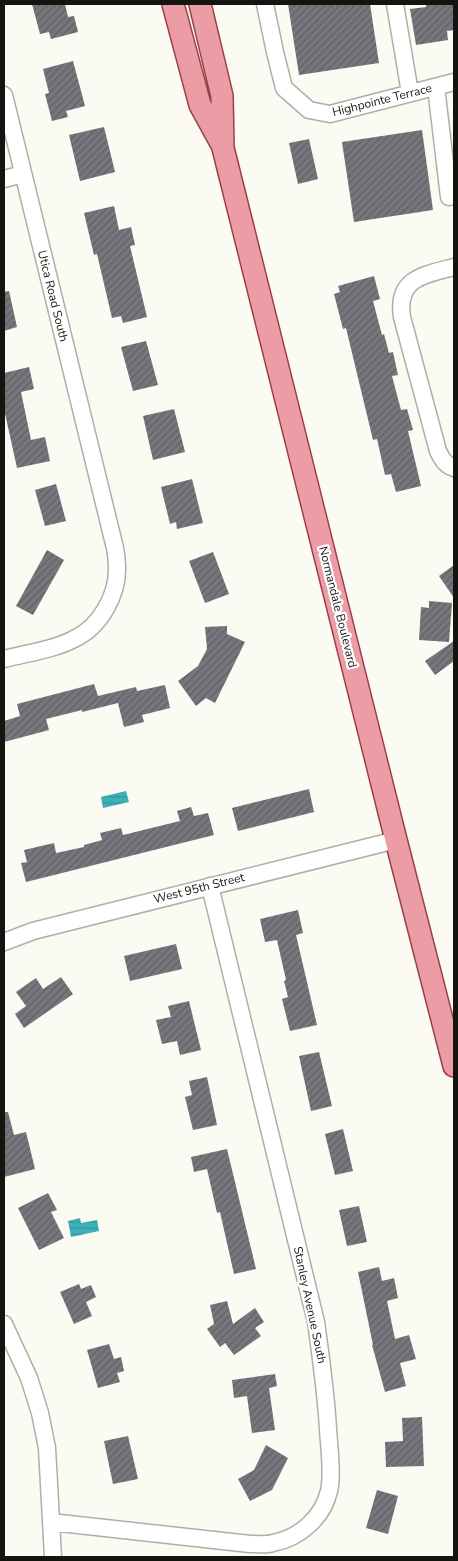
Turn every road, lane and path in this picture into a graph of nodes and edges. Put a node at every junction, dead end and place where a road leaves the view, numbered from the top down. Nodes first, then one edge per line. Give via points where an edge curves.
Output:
1 (173, 4) edge
2 (200, 4) edge
3 (265, 4) edge
4 (395, 4) edge
5 (454, 82) edge
6 (436, 87) junction
7 (410, 93) junction
8 (4, 95) edge
9 (223, 148) junction
10 (23, 174) junction
11 (4, 178) edge
12 (450, 197) dead end
13 (454, 268) edge
14 (454, 468) edge
15 (4, 659) edge
16 (396, 840) junction
17 (210, 886) junction
18 (4, 942) edge
19 (454, 1066) edge
20 (4, 1324) edge
21 (51, 1522) junction
22 (53, 1557) edge

1 - 9 main road, Normandale Boulevard via 200,105
2 - 9 main road, Normandale Boulevard via 222,96
3 - 7 street, Highpointe Terrace via 284,88 308,110 330,114
4 - 7 street
5 - 6 street, Highpointe Terrace
6 - 7 street, Highpointe Terrace
6 - 12 street
8 - 10 street, Utica Road South
9 - 16 main road, Normandale Boulevard
10 - 11 street
10 - 15 street, Utica Road South via 103,497 117,568 115,588 94,626 75,639
13 - 14 street via 414,280 404,290 400,303 438,451 442,460
16 - 17 street, West 95th Street
16 - 19 main road, Normandale Boulevard
17 - 18 street, West 95th Street via 33,930
17 - 21 street, Stanley Avenue South via 316,1322 324,1372 330,1490 321,1510 309,1525 291,1538 272,1544
20 - 21 street via 30,1378 40,1412 47,1448
21 - 22 street

